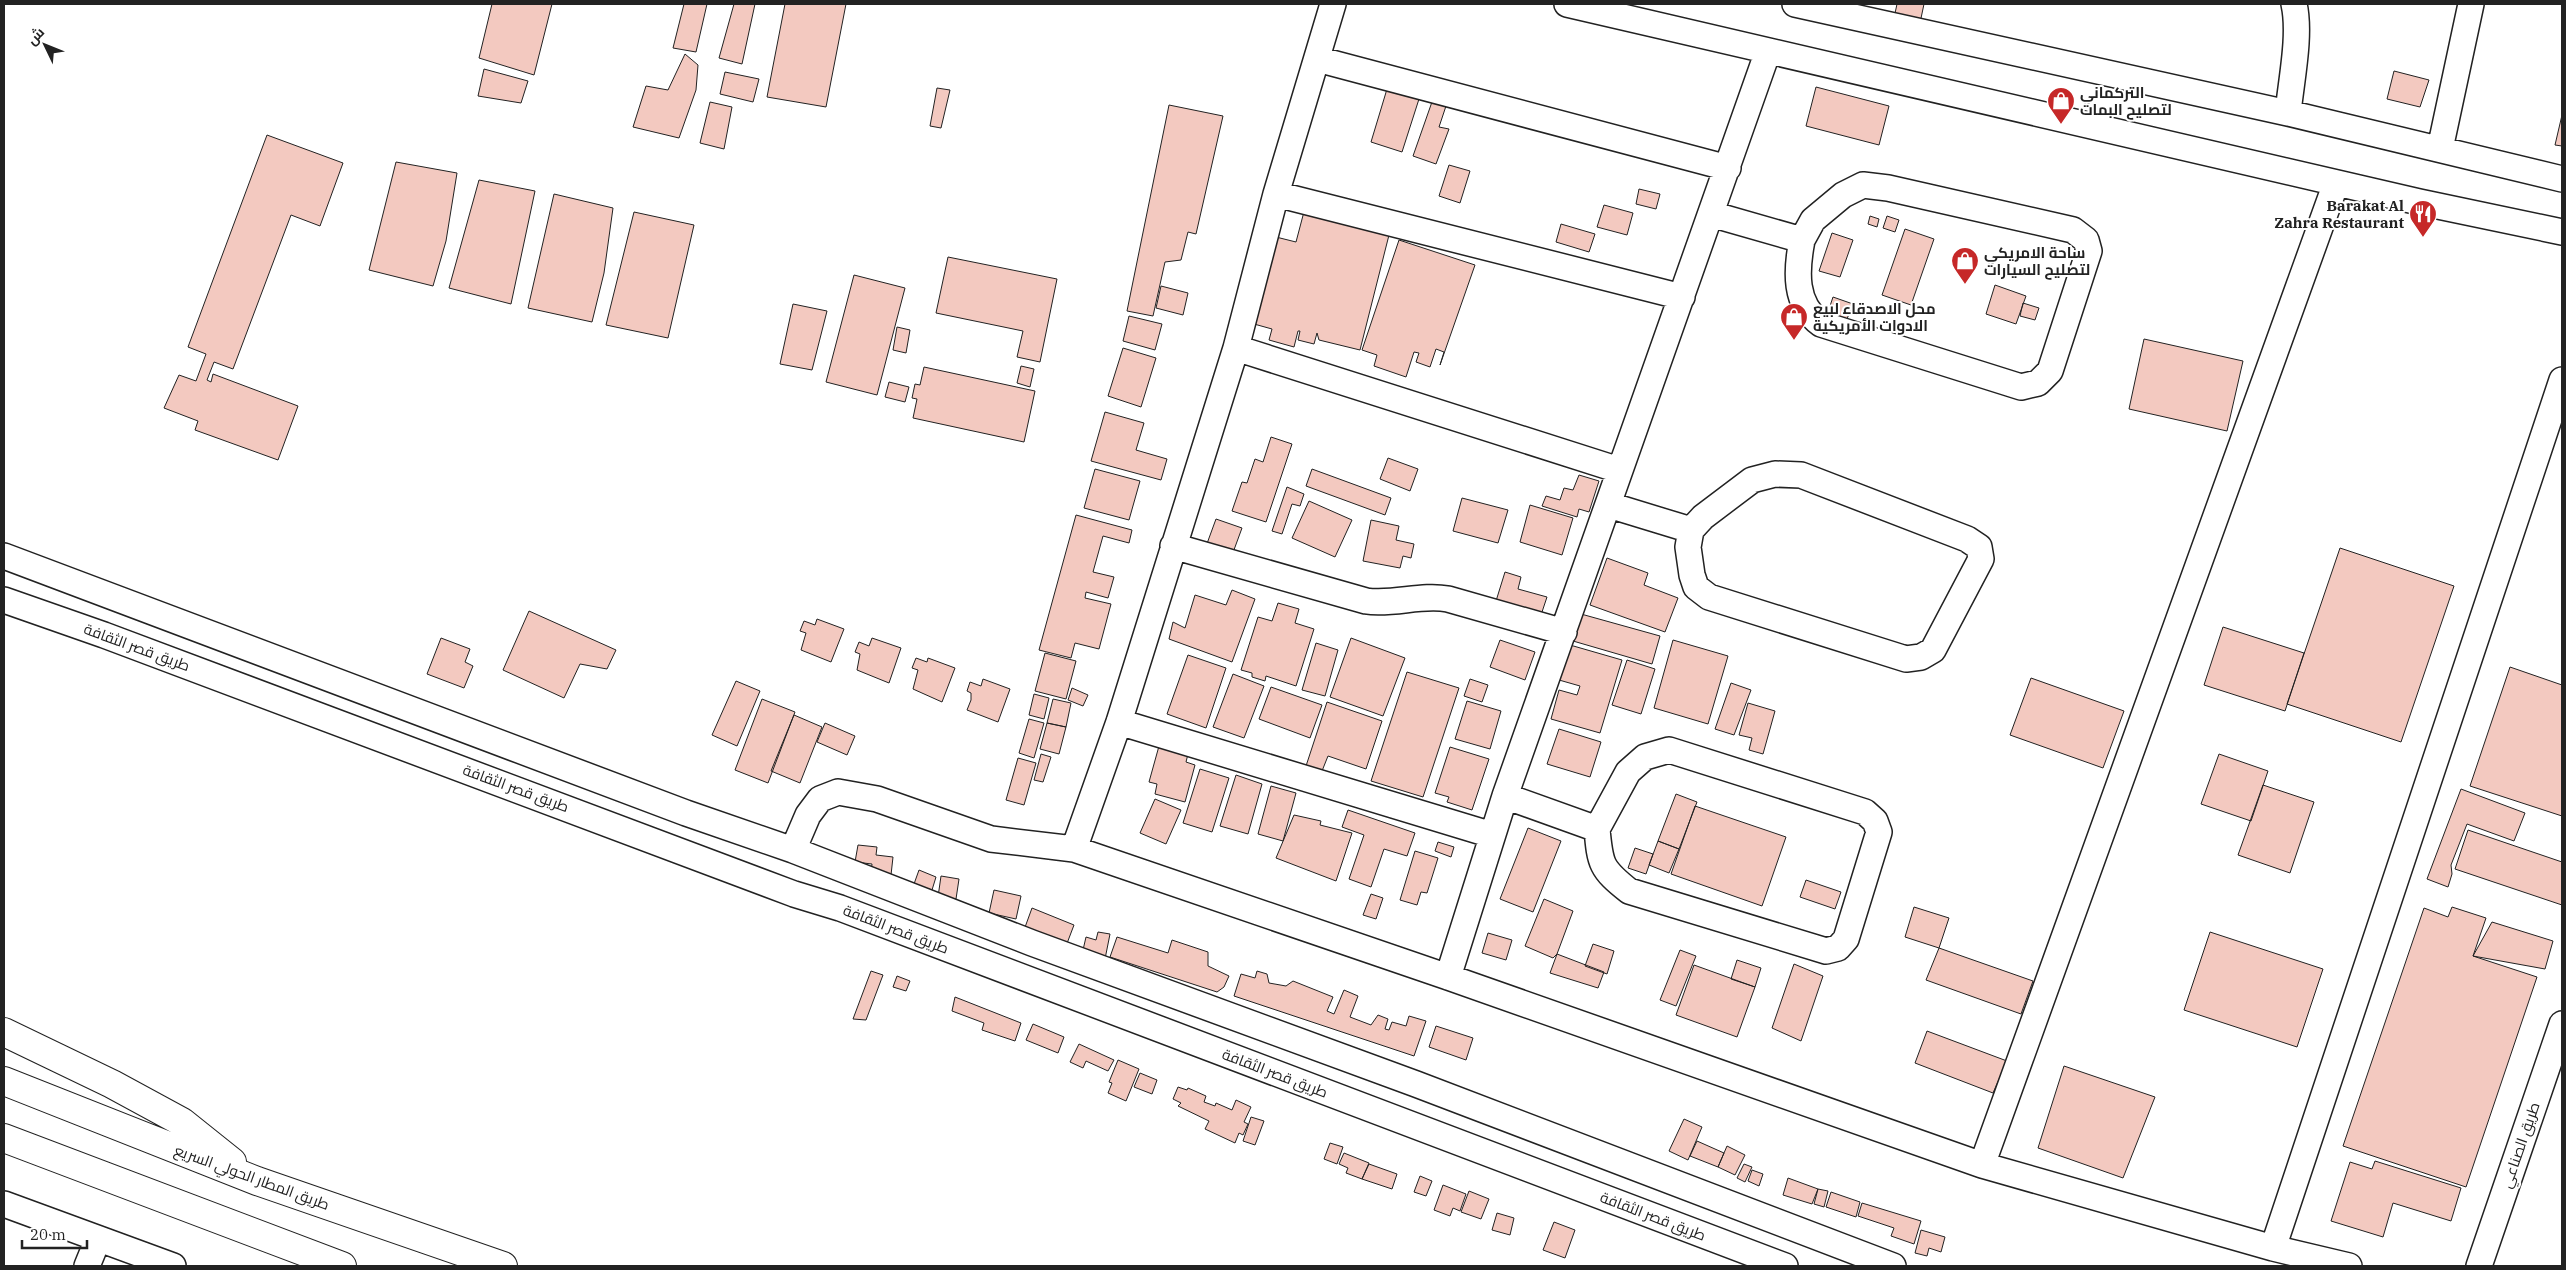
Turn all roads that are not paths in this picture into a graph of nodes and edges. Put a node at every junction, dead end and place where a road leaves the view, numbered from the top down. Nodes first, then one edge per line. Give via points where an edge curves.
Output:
1 (1333, 4) edge
2 (1567, 4) edge
3 (1796, 4) edge
4 (2294, 4) edge
5 (2471, 4) edge
6 (1768, 51) junction
7 (1317, 59) junction
8 (2288, 113) junction
9 (2440, 149) junction
10 (1728, 168) junction
11 (2562, 179) edge
12 (2336, 183) junction
13 (1276, 194) junction
14 (1711, 214) junction
15 (2562, 232) edge
16 (1802, 240) junction
17 (1682, 298) junction
18 (1236, 348) junction
19 (2562, 380) edge
20 (1619, 470) junction
21 (1609, 505) junction
22 (1691, 530) junction
23 (1173, 546) junction
24 (4, 556) edge
25 (4, 600) edge
26 (1564, 632) junction
27 (1119, 722) junction
28 (1505, 796) junction
29 (1597, 829) junction
30 (1492, 835) junction
31 (1074, 849) junction
32 (793, 850) junction
33 (1448, 977) junction
34 (2562, 1024) edge
35 (4, 1032) edge
36 (4, 1081) edge
37 (4, 1138) edge
38 (1982, 1165) junction
39 (257, 1181) junction
40 (4, 1204) edge
41 (98, 1239) junction
42 (2273, 1248) junction
43 (87, 1266) edge
44 (173, 1266) edge
45 (342, 1266) edge
46 (503, 1266) edge
47 (1785, 1266) edge
48 (1892, 1266) edge
49 (2348, 1266) edge
50 (2479, 1266) edge

1 - 7 street
2 - 6 street
3 - 8 street
4 - 8 street
5 - 9 street
6 - 10 street
6 - 12 street
7 - 10 street
7 - 13 street
8 - 9 street
9 - 11 street
10 - 14 street
12 - 15 street
12 - 38 street
13 - 17 street
13 - 18 street
14 - 16 street
14 - 17 street
16 - 16 street via 1797,267 1802,300 1810,316 1822,324 2021,387 2038,383 2050,371 2089,250 2086,240 2073,230 1863,185 1843,195 1813,220
17 - 20 street
18 - 20 street
18 - 23 street
19 - 42 street
20 - 21 street
21 - 22 street
21 - 26 street
22 - 22 street via 1688,547 1692,574 1696,587 1709,597 1906,658 1921,657 1933,650 1981,559 1979,547 1967,539 1801,475 1775,474 1752,480
23 - 26 street via 1366,601 1448,599
23 - 27 street
24 - 32 street via 686,813
25 - 47 street, طريق قصر الثقافة via 794,894 840,908
26 - 28 street
27 - 30 street
27 - 31 street
28 - 29 street
28 - 30 street
29 - 29 street via 1600,859 1609,876 1629,891 1826,951 1838,948 1846,939 1879,832 1875,821 1865,812 1669,750 1645,757 1628,772
30 - 33 street
31 - 32 street via 991,840 877,799 838,792 820,799 808,815
31 - 33 street
32 - 48 street
33 - 38 street
34 - 50 street, طريق الصناعي
35 - 39 highway via 182,1122
36 - 39 highway, طريق المطار الحولي السريع
37 - 45 highway
38 - 42 street
39 - 46 highway, طريق المطار الحولي السريع
40 - 41 street
41 - 43 street
41 - 44 street
42 - 49 street

